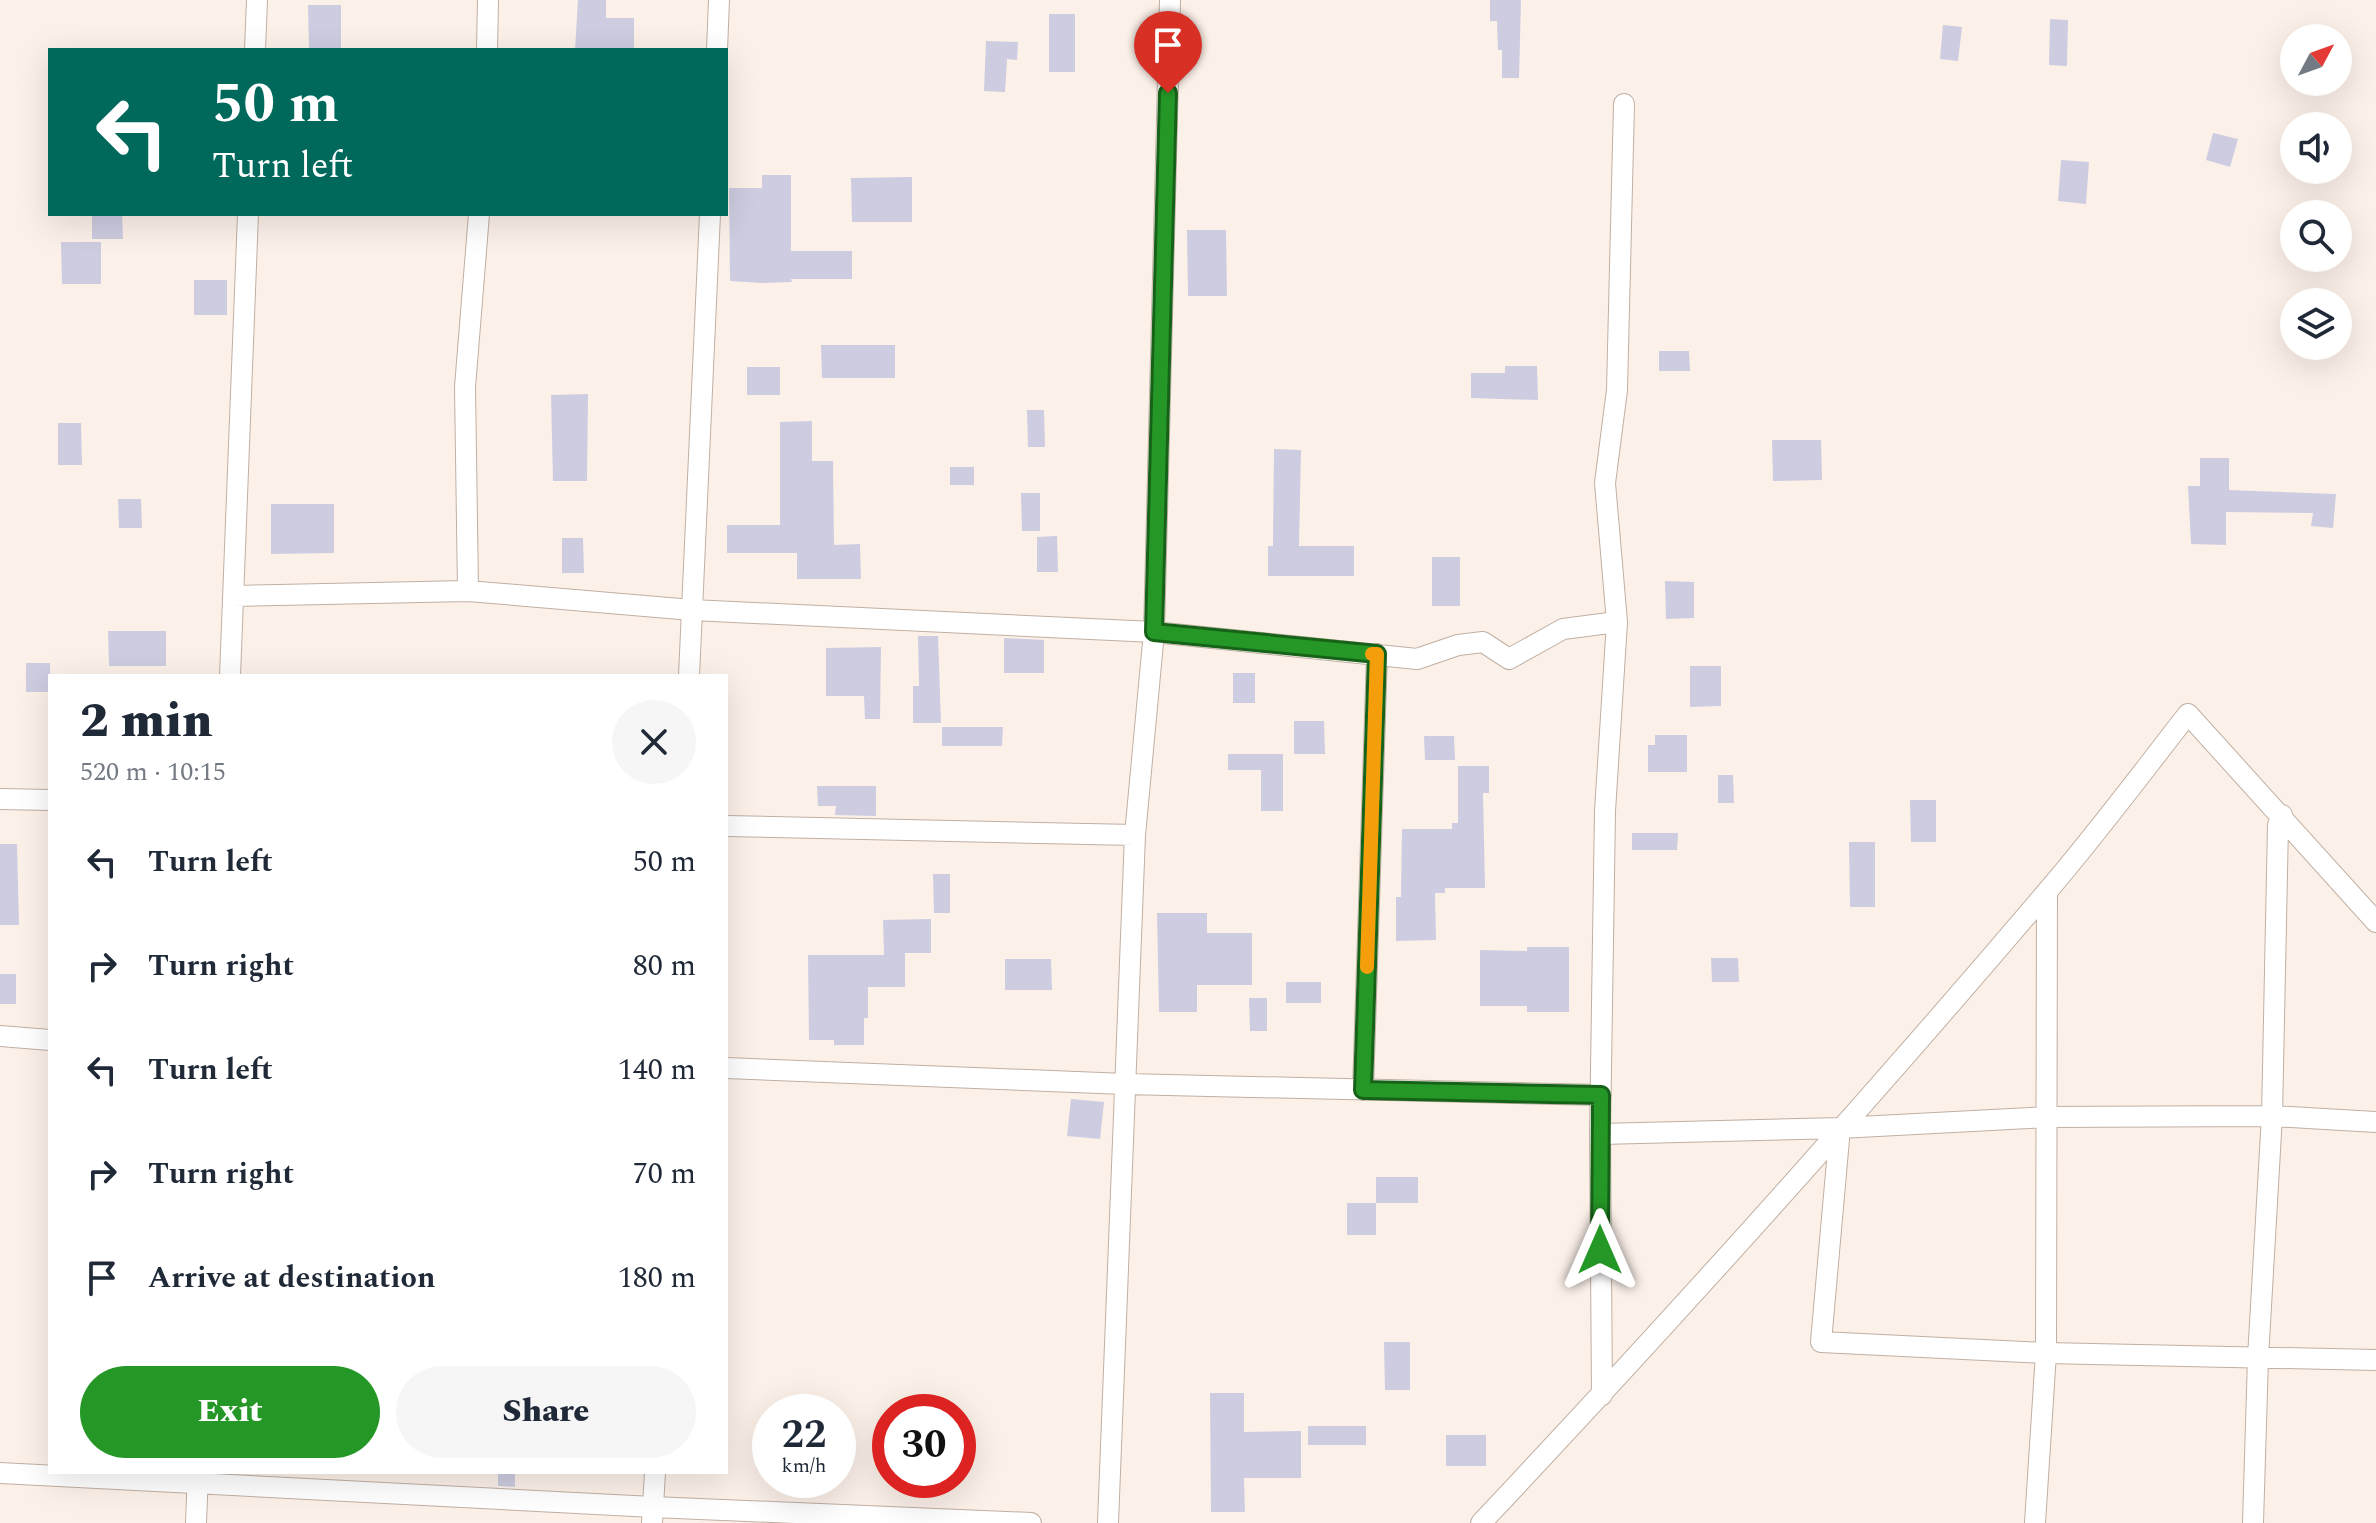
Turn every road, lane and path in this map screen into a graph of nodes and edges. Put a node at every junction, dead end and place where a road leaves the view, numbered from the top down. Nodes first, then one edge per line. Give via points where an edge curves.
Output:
1 (257, 0) edge
2 (488, 0) edge
3 (719, 0) edge
4 (1170, 0) edge
5 (255, 48) edge
6 (487, 48) edge
7 (717, 48) edge
8 (1624, 104) dead end
9 (248, 216) edge
10 (479, 216) edge
11 (710, 216) edge
12 (468, 591) junction
13 (233, 596) junction
14 (692, 610) junction
15 (1617, 622) junction
16 (1154, 632) junction
17 (1377, 654) junction
18 (230, 674) edge
19 (689, 674) edge
20 (0, 799) edge
21 (48, 800) edge
22 (2282, 815) junction
23 (728, 826) edge
24 (1135, 835) junction
25 (2047, 892) junction
26 (2376, 922) edge
27 (0, 1036) edge
28 (48, 1040) edge
29 (728, 1068) edge
30 (1125, 1084) junction
31 (1363, 1090) junction
32 (1601, 1095) junction
33 (2272, 1116) junction
34 (2047, 1117) junction
35 (2376, 1122) edge
36 (1840, 1128) junction
37 (1600, 1134) junction
38 (2046, 1353) junction
39 (2258, 1358) junction
40 (2376, 1360) edge
41 (1602, 1395) junction
42 (0, 1473) edge
43 (655, 1474) edge
44 (198, 1478) edge
45 (653, 1515) edge
46 (196, 1523) edge
47 (1031, 1523) edge
48 (1108, 1523) edge
49 (1481, 1523) edge
50 (2035, 1523) edge
51 (2253, 1523) edge

1 - 5 street
2 - 6 street
3 - 7 street
4 - 16 street
8 - 15 street via 1617,390 1605,483
9 - 13 street
10 - 12 street via 465,387
11 - 14 street
12 - 13 street
12 - 14 street
13 - 18 street
14 - 16 street
14 - 19 street
15 - 17 street via 1563,629 1509,659 1483,642 1417,659
15 - 32 street via 1605,811
16 - 17 street
16 - 24 street
17 - 31 street
20 - 21 street
22 - 25 street via 2188,714
22 - 26 street
22 - 33 street
23 - 24 street
24 - 30 street
25 - 34 street
25 - 36 street
27 - 28 street
29 - 30 street
30 - 31 street
30 - 48 street
31 - 32 street
32 - 37 street
33 - 34 street
33 - 35 street
33 - 39 street
34 - 36 street
34 - 38 street
36 - 37 street
36 - 38 street via 1821,1342
36 - 41 street
37 - 41 street
38 - 39 street
38 - 50 street
39 - 40 street
39 - 51 street
41 - 49 street
42 - 44 street
43 - 45 street
44 - 45 street
44 - 46 street
45 - 47 street

